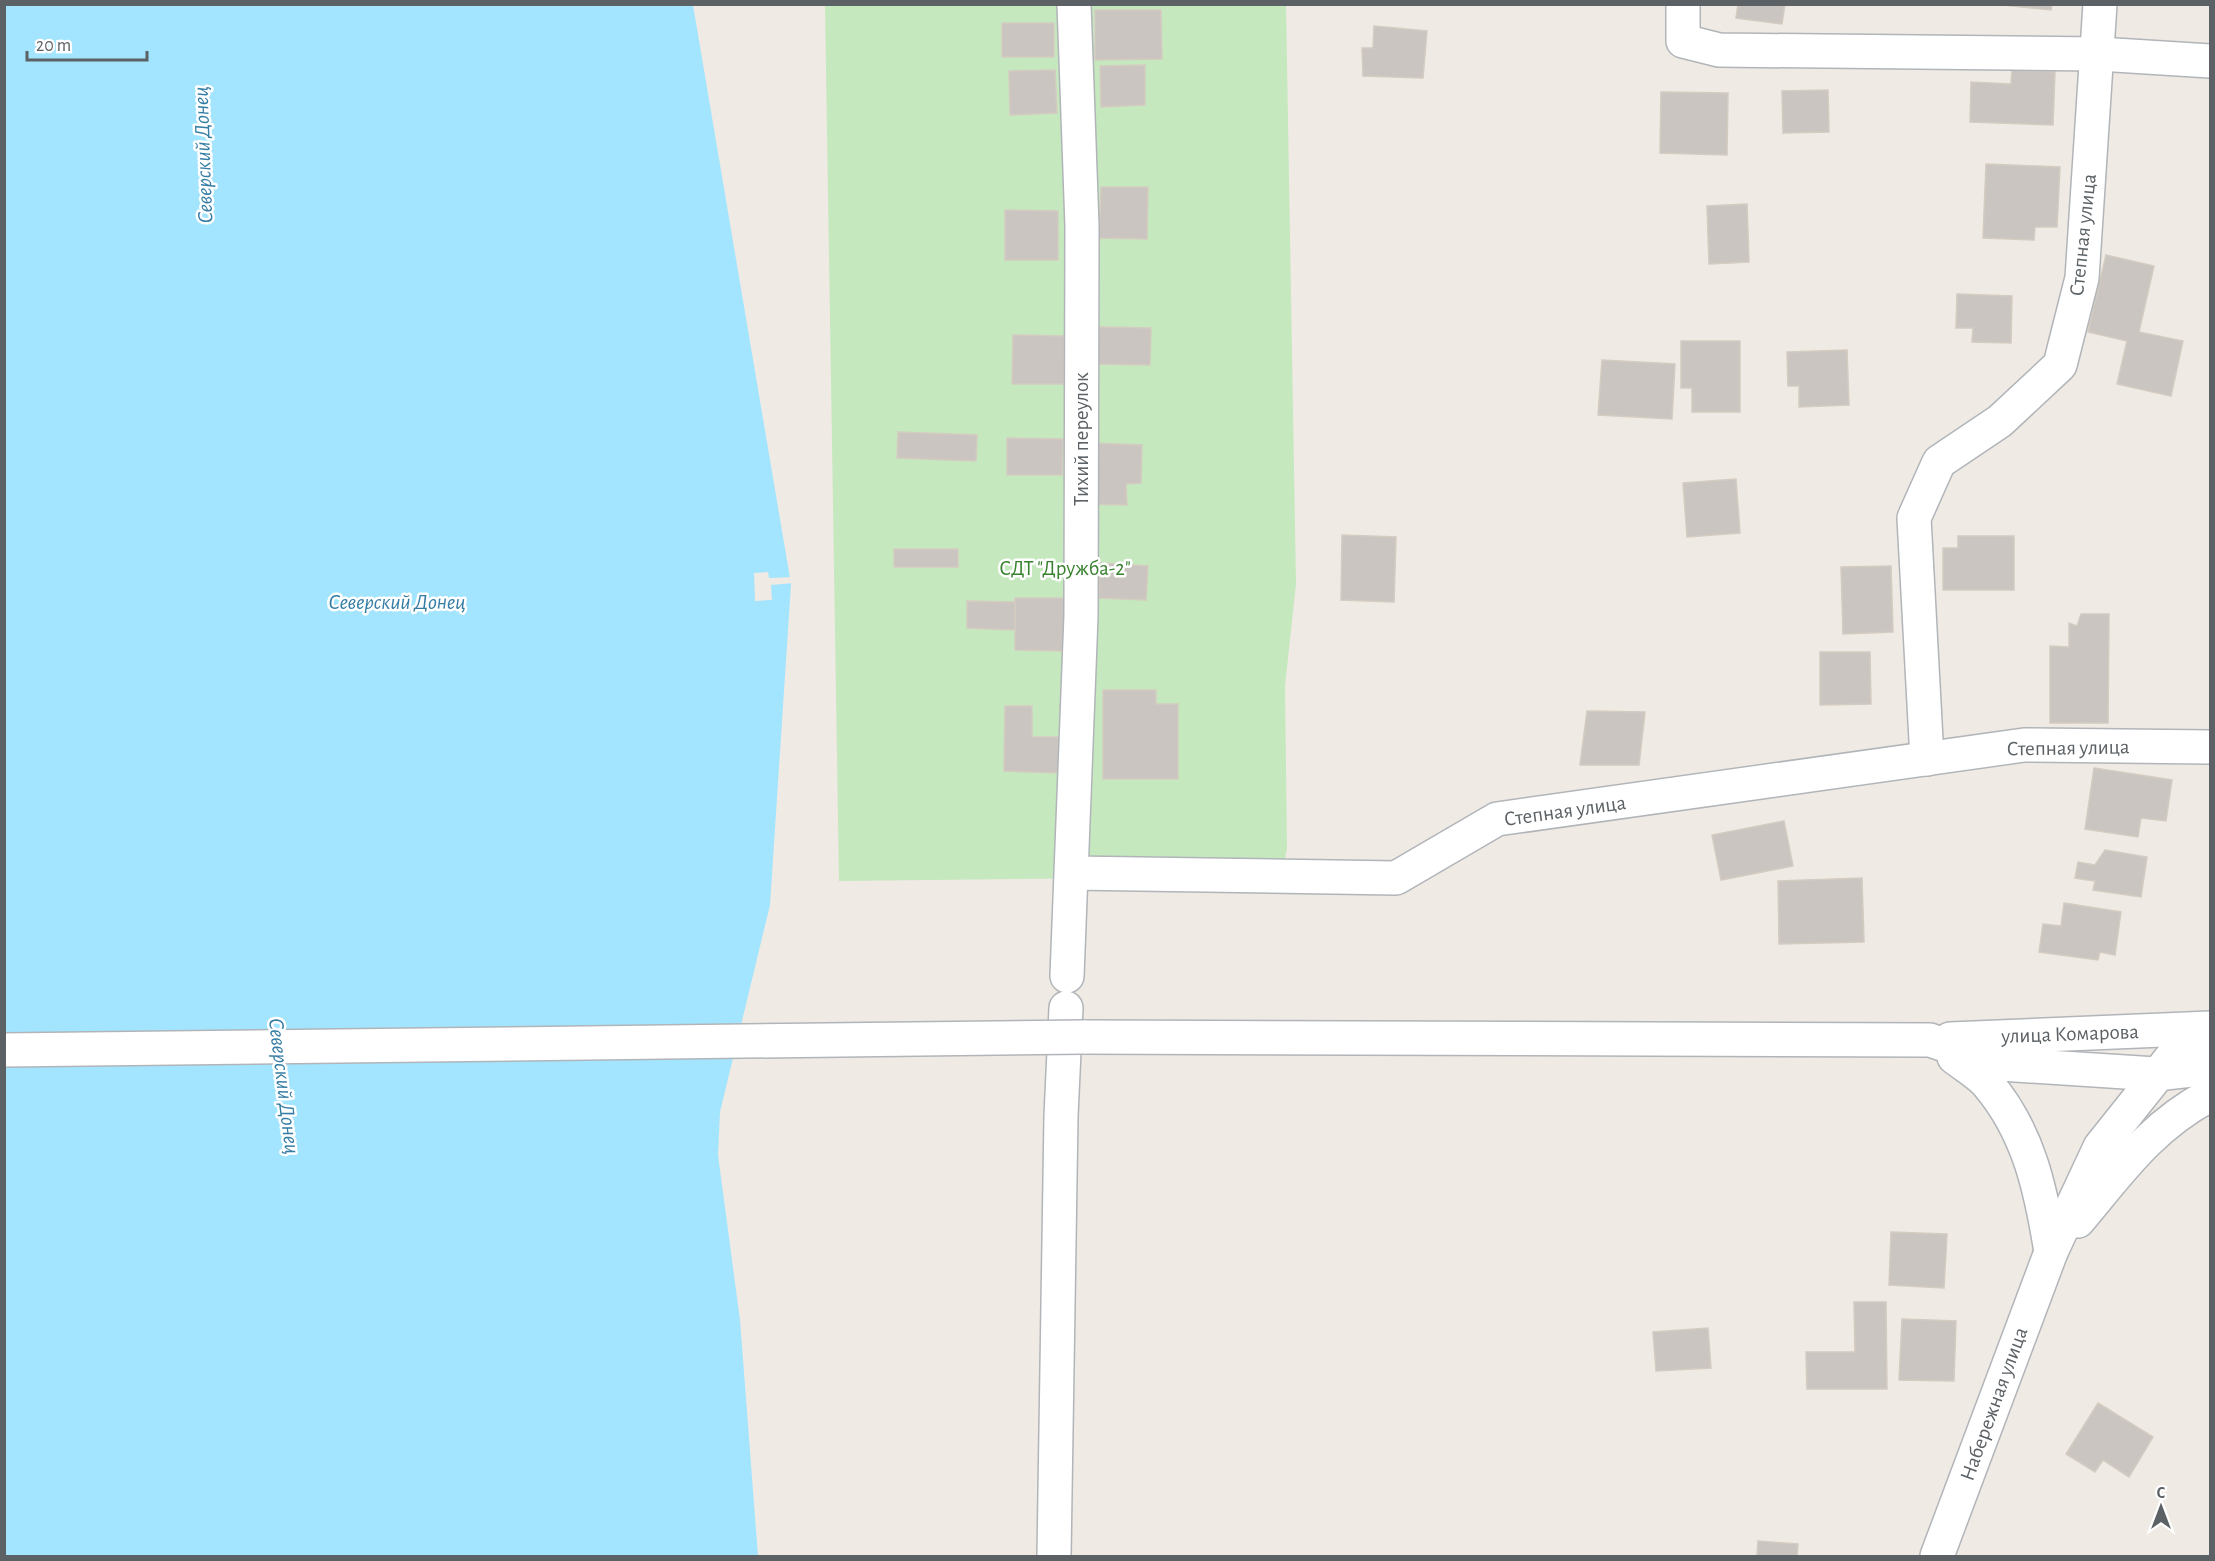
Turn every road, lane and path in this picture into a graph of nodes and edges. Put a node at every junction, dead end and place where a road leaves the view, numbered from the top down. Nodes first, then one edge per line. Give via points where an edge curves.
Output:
1 (1074, 4) edge
2 (1683, 4) edge
3 (2100, 4) edge
4 (2099, 54) junction
5 (2211, 61) edge
6 (2211, 747) edge
7 (1927, 759) junction
8 (1072, 873) junction
9 (1067, 976) dead end
10 (1066, 1008) dead end
11 (2211, 1028) edge
12 (2211, 1036) edge
13 (1930, 1040) junction
14 (4, 1050) edge
15 (2211, 1068) edge
16 (2156, 1074) junction
17 (2211, 1095) edge
18 (2051, 1252) junction
19 (1054, 1557) edge
20 (1937, 1557) edge

1 - 8 street, Тихий переулок via 1083,226 1081,616
2 - 4 street via 1683,41 1719,50
3 - 4 street, Степная улица
4 - 5 street
4 - 7 street, Степная улица via 2082,278 2060,365 2000,421 1939,462 1914,518
6 - 7 street, Степная улица via 2024,745
7 - 8 street, Степная улица via 1497,819 1396,878
8 - 9 street, Тихий переулок
10 - 19 street
11 - 13 street, улица Комарова
12 - 16 street, Набережная улица via 2189,1045
13 - 14 street, улица Комарова, bridge via 1084,1036
13 - 16 street via 2000,1064
13 - 18 street via 1985,1081 2013,1118 2041,1188
15 - 16 street
16 - 18 street, Набережная улица via 2100,1148
17 - 18 street via 2181,1110 2146,1141
18 - 20 street, Набережная улица

